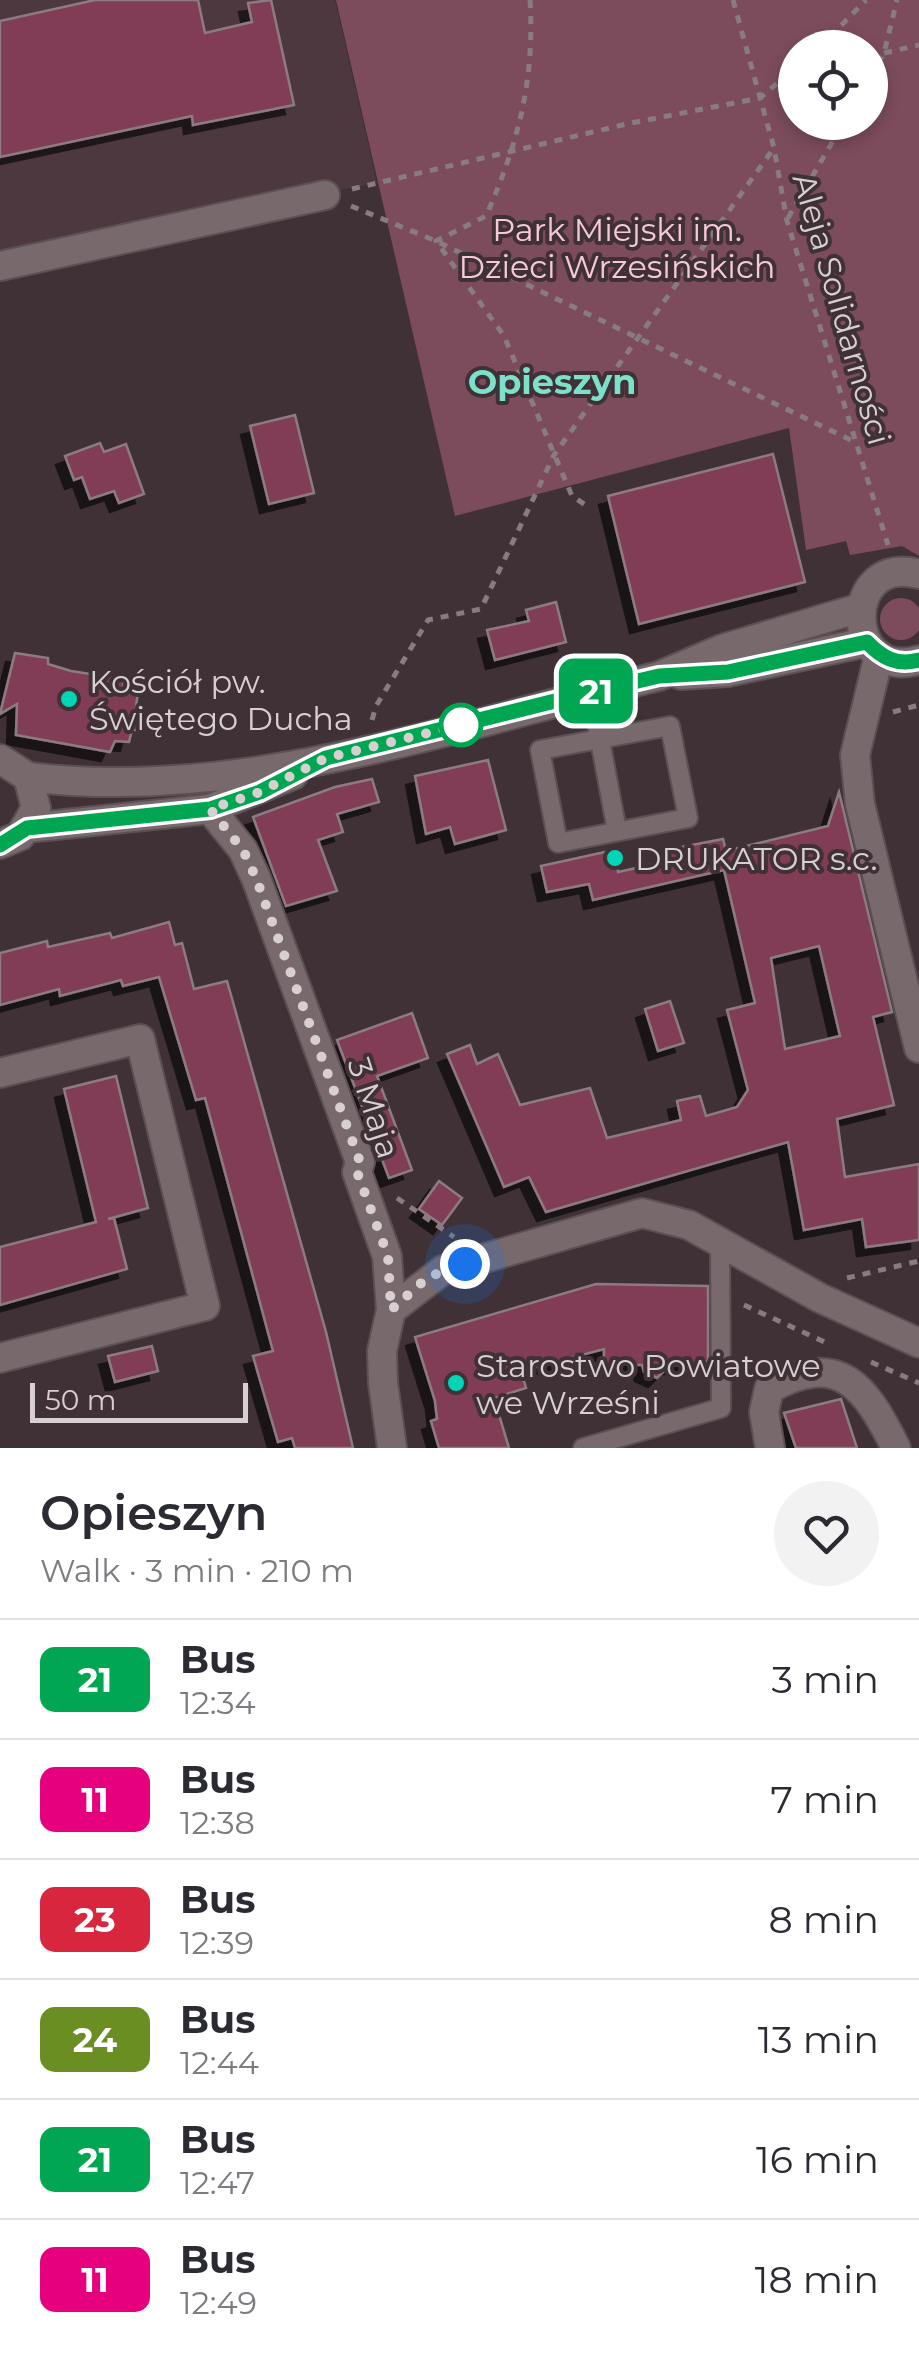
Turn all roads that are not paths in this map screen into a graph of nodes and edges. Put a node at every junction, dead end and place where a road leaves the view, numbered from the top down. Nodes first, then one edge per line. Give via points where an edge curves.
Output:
1 (325, 195) road end
2 (0, 266) edge
3 (908, 573) edge
4 (860, 608) junction
5 (873, 649) junction
6 (919, 660) edge
7 (659, 676) junction
8 (591, 692) junction
9 (599, 740) junction
10 (326, 758) junction
11 (0, 759) edge
12 (28, 777) junction
13 (210, 809) junction
14 (27, 828) junction
15 (617, 831) junction
16 (0, 844) edge
17 (919, 1048) edge
18 (0, 1073) edge
19 (720, 1244) junction
20 (391, 1310) junction
21 (919, 1343) edge
22 (0, 1358) edge
23 (392, 1448) edge
24 (584, 1448) edge
25 (770, 1448) edge
26 (896, 1448) edge

1 - 2 street
3 - 4 street via 879,579
4 - 5 street via 860,626
4 - 7 street via 722,649
5 - 6 street via 896,662
5 - 7 street
5 - 17 street via 854,755
7 - 8 street
8 - 9 lane
8 - 10 street
9 - 15 lane
9 - 15 lane via 540,750 554,824 558,842
9 - 15 lane via 670,726 688,818
10 - 12 street via 256,772 91,784
10 - 13 street
11 - 12 street
12 - 14 street via 36,808
13 - 14 street
13 - 20 street, 3 Maja via 256,878 360,1162 357,1172 388,1256
14 - 16 street
18 - 22 street via 140,1040 205,1306
19 - 20 street via 668,1216 642,1214 428,1277
19 - 21 street
19 - 24 lane via 721,1408
20 - 23 street, 3 Maja via 382,1352
25 - 26 street via 768,1388 794,1374 829,1372 859,1385

